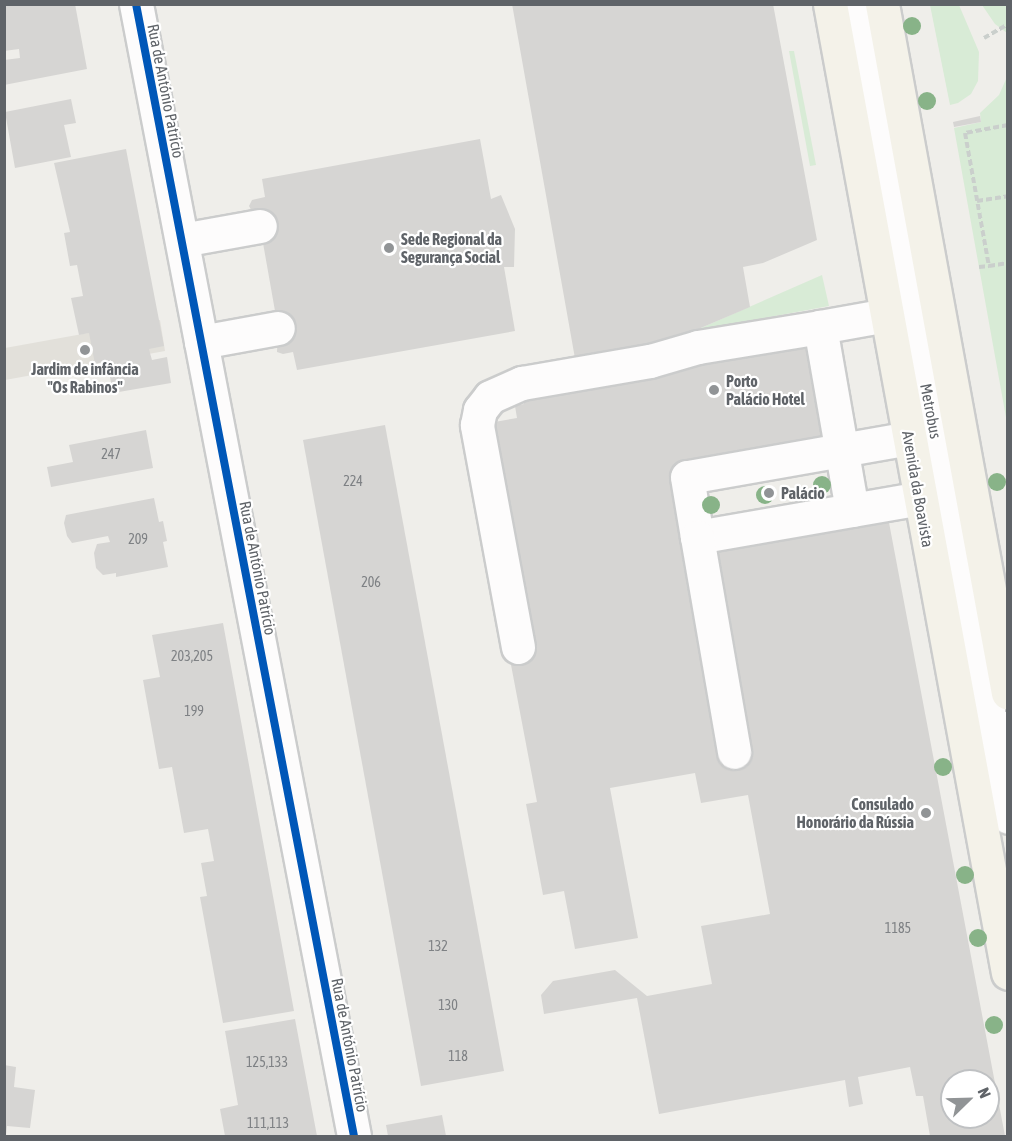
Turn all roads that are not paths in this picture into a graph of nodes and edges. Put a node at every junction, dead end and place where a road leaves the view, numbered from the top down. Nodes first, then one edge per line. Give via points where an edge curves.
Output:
1 (136, 4) edge
2 (830, 4) edge
3 (855, 4) edge
4 (882, 4) edge
5 (260, 226) dead end
6 (182, 240) junction
7 (887, 315) junction
8 (820, 327) junction
9 (278, 328) dead end
10 (201, 342) junction
11 (909, 438) junction
12 (841, 450) junction
13 (920, 498) junction
14 (852, 510) junction
15 (697, 537) junction
16 (979, 615) edge
17 (518, 647) dead end
18 (1008, 693) edge
19 (734, 752) dead end
20 (1008, 817) edge
21 (1008, 973) edge
22 (354, 1137) edge

1 - 6 street, Rua de António Patrício
2 - 7 main road, Avenida da Boavista
3 - 16 street, Metrobus
4 - 16 main road, Avenida da Boavista
5 - 6 street
6 - 10 street, Rua de António Patrício
7 - 8 street
7 - 11 main road, Avenida da Boavista
8 - 12 street
8 - 17 street via 698,347 593,375 505,388 490,397 480,410 477,425
9 - 10 street
10 - 22 street, Rua de António Patrício
11 - 12 street
11 - 13 main road, Avenida da Boavista
12 - 14 street
12 - 15 street via 687,477
13 - 14 street
13 - 16 main road, Avenida da Boavista
14 - 15 street
15 - 19 street
16 - 18 main road, Avenida da Boavista
16 - 20 street, Metrobus
16 - 21 main road, Avenida da Boavista

